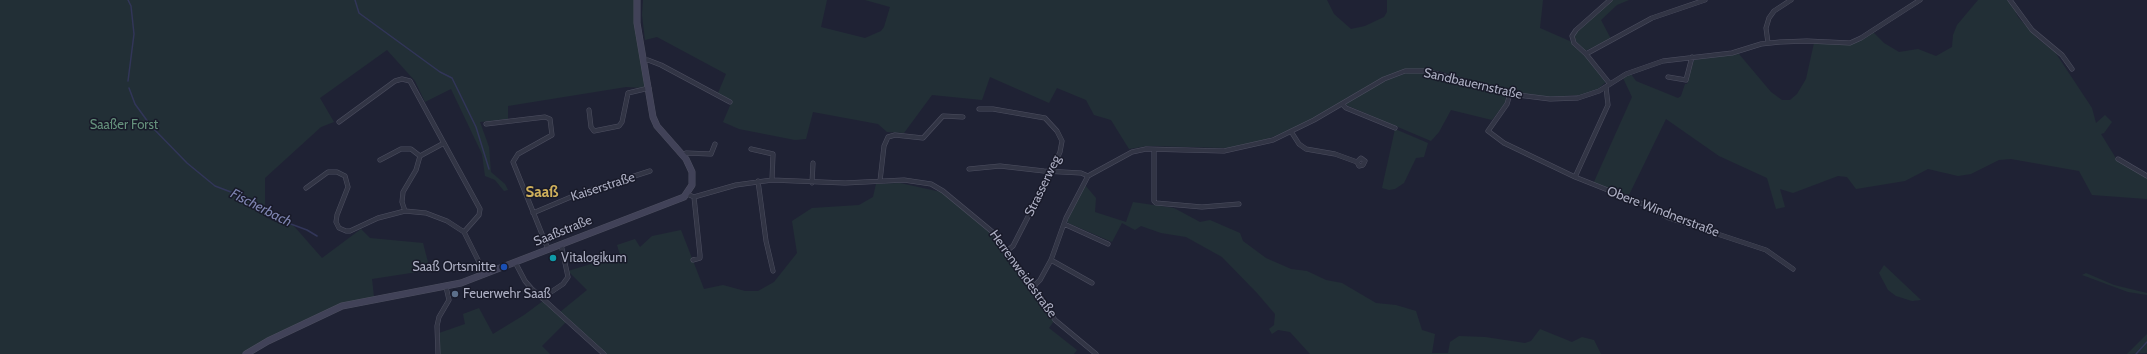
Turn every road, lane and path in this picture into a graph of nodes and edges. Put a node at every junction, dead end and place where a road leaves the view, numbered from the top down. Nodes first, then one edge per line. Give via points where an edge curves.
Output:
1 (637, 0) edge
2 (1610, 0) edge
3 (1705, 0) edge
4 (1791, 0) edge
5 (1920, 0) edge
6 (2010, 0) edge
7 (1768, 43) junction
8 (1586, 54) junction
9 (1692, 57) junction
10 (644, 61) junction
11 (2072, 69) dead end
12 (1668, 77) dead end
13 (1608, 85) junction
14 (649, 88) junction
15 (1510, 94) junction
16 (730, 102) dead end
17 (1342, 104) junction
18 (979, 109) dead end
19 (589, 110) dead end
20 (963, 117) dead end
21 (339, 122) dead end
22 (486, 124) dead end
23 (1395, 128) dead end
24 (1292, 133) junction
25 (444, 143) junction
26 (715, 144) dead end
27 (751, 149) dead end
28 (1154, 150) junction
29 (682, 155) junction
30 (420, 156) junction
31 (2118, 158) dead end
32 (380, 160) dead end
33 (1357, 162) dead end
34 (813, 163) dead end
35 (969, 169) dead end
36 (650, 171) dead end
37 (1051, 172) junction
38 (1088, 176) junction
39 (2147, 176) edge
40 (1575, 177) junction
41 (772, 180) junction
42 (758, 181) junction
43 (880, 182) junction
44 (812, 183) junction
45 (306, 188) dead end
46 (687, 194) junction
47 (694, 197) junction
48 (1239, 204) dead end
49 (405, 211) junction
50 (533, 213) junction
51 (1064, 224) junction
52 (464, 232) junction
53 (561, 244) junction
54 (1108, 244) dead end
55 (548, 249) junction
56 (1008, 250) junction
57 (693, 260) dead end
58 (1051, 260) junction
59 (515, 262) junction
60 (1793, 269) dead end
61 (773, 271) dead end
62 (485, 274) junction
63 (1092, 283) dead end
64 (1034, 286) junction
65 (446, 287) junction
66 (542, 298) junction
67 (246, 354) edge
68 (438, 354) edge
69 (604, 354) edge
70 (1096, 354) edge

1 - 10 street via 637,22
2 - 8 street via 1573,33 1574,43
3 - 8 street via 1656,16
4 - 7 street via 1774,11 1769,18 1766,28
5 - 7 street, Sandbauernstraße via 1850,43
6 - 11 street via 2032,30 2062,55
7 - 9 street, Sandbauernstraße via 1732,53
8 - 13 street
9 - 12 street via 1686,80
9 - 13 street, Sandbauernstraße via 1650,65 1626,74
10 - 14 street
10 - 16 street via 661,65
13 - 15 street, Sandbauernstraße via 1590,94 1567,99
13 - 40 street via 1608,105
14 - 19 street via 628,92 619,126 594,131
14 - 29 street via 655,122
15 - 17 street, Sandbauernstraße via 1415,70 1384,79
15 - 40 street, Obere Windnerstraße via 1507,104 1488,131 1515,149
17 - 23 street
17 - 24 street, Sandbauernstraße
18 - 37 street, Strasserweg via 993,109 1048,120 1062,140 1060,152
20 - 43 street via 943,116 923,138 888,136 884,146
21 - 25 street via 395,81 406,80 413,85
22 - 50 street via 549,118 552,135 518,154 514,160
24 - 28 street, Sandbauernstraße via 1235,150
24 - 33 street via 1306,149 1335,154
25 - 30 street
25 - 52 street via 481,212
26 - 29 street via 712,154
27 - 41 street via 774,154
28 - 38 street, Sandbauernstraße via 1132,152
28 - 48 street via 1156,203 1202,207
29 - 46 street via 690,165 693,175 692,185
30 - 32 street via 410,149 401,148
30 - 49 street via 416,170 404,192 402,202
31 - 39 street
34 - 44 street
35 - 37 street via 1000,166
36 - 50 street, Kaiserstraße via 578,194
37 - 38 street via 1083,173
37 - 56 street, Strasserweg via 1013,246
38 - 51 street
40 - 60 street, Obere Windnerstraße via 1643,204 1669,218 1766,250
41 - 42 street, Herrenweidestraße
41 - 44 street, Herrenweidestraße
42 - 47 street, Herrenweidestraße
42 - 61 street
43 - 44 street, Herrenweidestraße
43 - 56 street, Herrenweidestraße via 913,181 937,187 990,228
45 - 49 street via 328,172 337,172 345,176 348,188 336,222 339,228 346,231
46 - 47 street
46 - 53 street, Saaßstraße via 677,201
47 - 57 street via 700,255
49 - 52 street via 433,215
50 - 55 street
51 - 54 street
51 - 58 street
52 - 62 street
53 - 55 street, Saaßstraße
53 - 66 street via 568,277 563,284
55 - 59 street, Saaßstraße
56 - 64 street, Herrenweidestraße
58 - 63 street
58 - 64 street
59 - 62 street, Saaßstraße
59 - 66 street via 525,281
62 - 65 street, Saaßstraße
64 - 70 street, Herrenweidestraße via 1055,320
65 - 67 street, Saaßstraße via 342,306
65 - 68 street via 449,300 437,326
66 - 69 street

